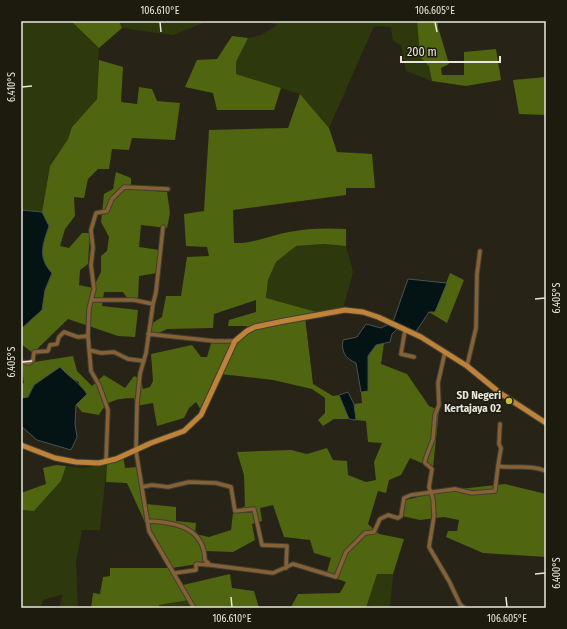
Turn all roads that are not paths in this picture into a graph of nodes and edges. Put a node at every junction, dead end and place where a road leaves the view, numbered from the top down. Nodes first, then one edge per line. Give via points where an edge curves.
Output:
1 (168, 189) dead end
2 (163, 228) dead end
3 (480, 251) dead end
4 (92, 300) junction
5 (153, 304) junction
6 (405, 330) junction
7 (148, 334) junction
8 (88, 336) junction
9 (234, 341) junction
10 (89, 350) junction
11 (444, 352) junction
12 (414, 357) dead end
13 (144, 361) junction
14 (21, 362) edge
15 (466, 366) junction
16 (546, 423) edge
17 (500, 424) dead end
18 (21, 445) edge
19 (136, 451) junction
20 (106, 461) junction
21 (498, 466) junction
22 (546, 471) edge
23 (142, 487) junction
24 (430, 493) junction
25 (147, 521) junction
26 (210, 565) junction
27 (286, 568) junction
28 (175, 573) junction
29 (194, 608) edge
30 (464, 608) edge

1 - 4 street via 124,187 112,199 107,211 96,213 91,230 91,265 94,280
2 - 5 street
3 - 15 street via 476,328
4 - 5 street via 134,300
4 - 8 street
5 - 7 street
6 - 9 street via 378,317 345,310 255,327
6 - 11 street
6 - 12 street via 401,354
7 - 9 street
7 - 13 street
8 - 10 street
8 - 14 street via 78,337 64,332 57,344 50,345 48,351 34,352 33,360 29,363
9 - 19 street via 208,402 194,424 184,431
10 - 13 street via 101,353 114,352 128,359
10 - 20 street via 91,371 108,410
11 - 15 street
11 - 24 street via 438,383 439,405 435,414 434,439 425,460 432,469
13 - 19 street via 137,404
15 - 16 street via 500,393
17 - 21 street via 501,448
18 - 20 street via 76,462
19 - 20 street
19 - 23 street
21 - 22 street via 512,469 527,466
21 - 24 street via 495,491 472,493 455,489
23 - 25 street
23 - 27 street via 168,487 189,482 216,483 231,487 235,511 254,509 262,545 287,546
24 - 27 street via 404,498 401,516 398,518 388,515 380,519 374,532 365,533 346,552 336,576 293,564
24 - 30 street via 434,516 429,547
25 - 26 street via 170,522 197,535 205,549 205,560
25 - 28 street via 151,535
26 - 27 street via 273,573
26 - 28 street via 196,564 196,570
28 - 29 street

